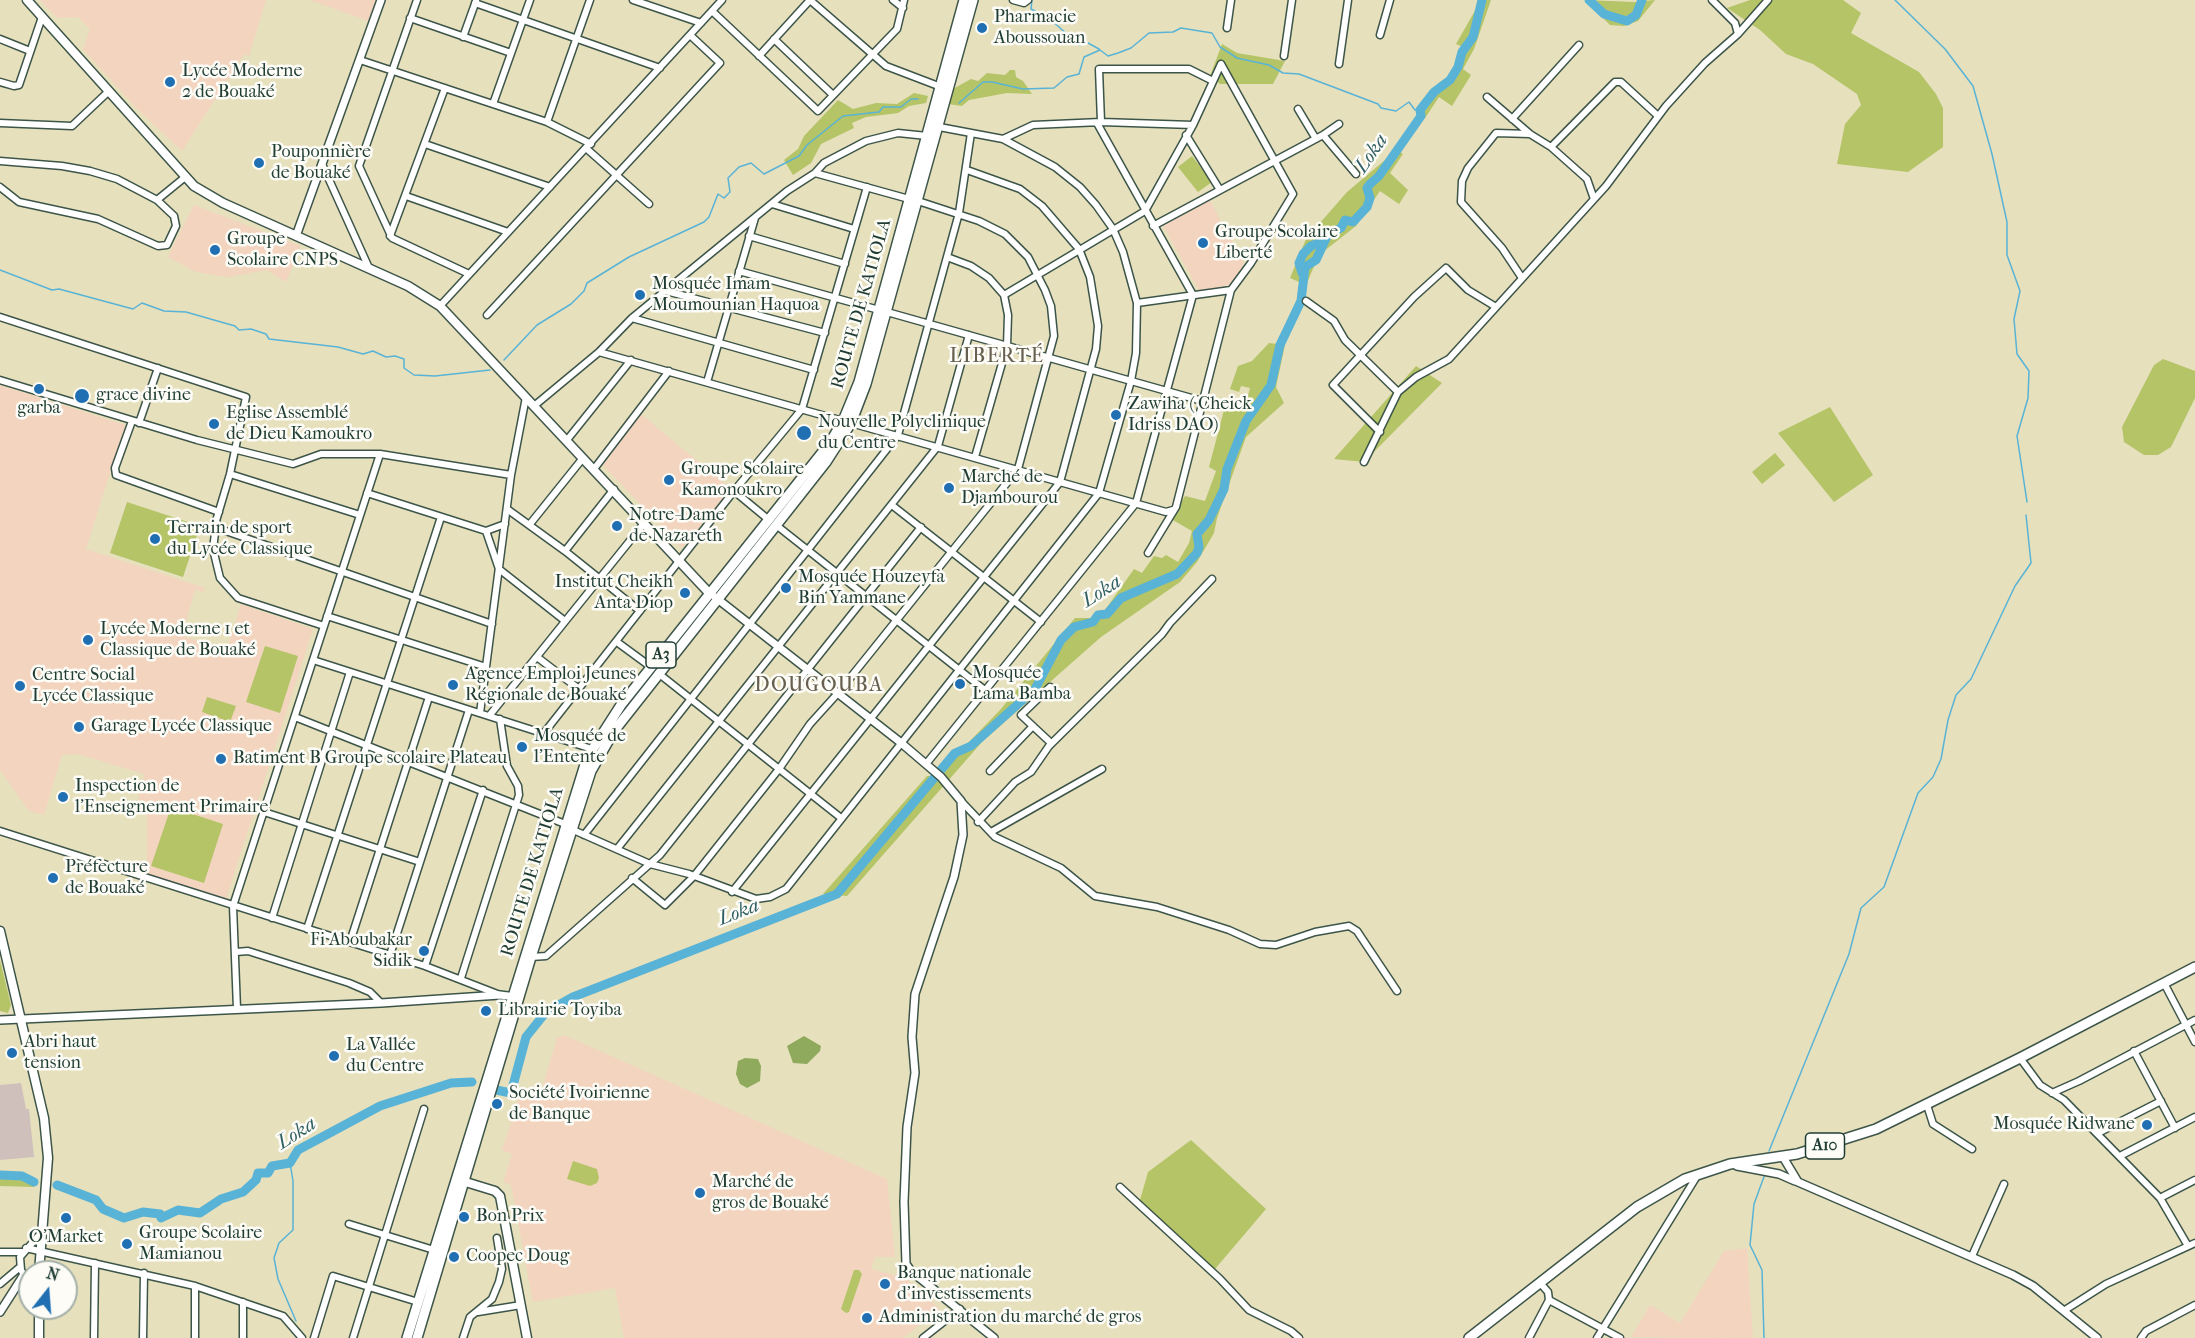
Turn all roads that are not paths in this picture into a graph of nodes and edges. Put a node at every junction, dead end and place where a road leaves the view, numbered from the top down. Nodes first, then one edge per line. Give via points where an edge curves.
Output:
1 (27, 0) edge
2 (381, 0) edge
3 (417, 0) edge
4 (530, 0) edge
5 (590, 0) edge
6 (633, 0) edge
7 (722, 0) edge
8 (810, 0) edge
9 (893, 0) edge
10 (904, 0) edge
11 (964, 0) edge
12 (973, 0) edge
13 (1013, 0) edge
14 (1028, 0) edge
15 (1231, 0) edge
16 (1292, 0) edge
17 (1348, 0) edge
18 (1390, 0) edge
19 (1712, 0) edge
20 (1768, 0) edge
21 (476, 2) edge
22 (903, 8) junction
23 (712, 11) junction
24 (42, 17) junction
25 (410, 18) junction
26 (523, 20) junction
27 (701, 23) junction
28 (1227, 28) dead end
29 (1738, 34) junction
30 (690, 35) junction
31 (1380, 35) dead end
32 (463, 37) junction
33 (0, 39) edge
34 (576, 39) junction
35 (774, 39) junction
36 (1580, 45) dead end
37 (30, 51) junction
38 (511, 53) junction
39 (759, 56) junction
40 (1284, 56) dead end
41 (873, 57) junction
42 (360, 60) junction
43 (1339, 64) dead end
44 (660, 68) junction
45 (391, 71) junction
46 (1213, 81) junction
47 (0, 82) edge
48 (940, 87) junction
49 (445, 88) junction
50 (109, 91) junction
51 (833, 95) junction
52 (1487, 97) dead end
53 (493, 104) junction
54 (1298, 109) dead end
55 (1658, 116) junction
56 (1512, 119) junction
57 (547, 122) junction
58 (1099, 122) junction
59 (0, 123) edge
60 (1339, 124) dead end
61 (1193, 125) junction
62 (934, 126) junction
63 (971, 133) junction
64 (1186, 135) junction
65 (1323, 135) junction
66 (1530, 135) junction
67 (927, 136) junction
68 (1004, 139) junction
69 (1316, 139) junction
70 (425, 144) junction
71 (589, 147) junction
72 (1551, 147) junction
73 (0, 161) edge
74 (1275, 161) junction
75 (322, 164) junction
76 (968, 170) junction
77 (815, 173) junction
78 (1356, 174) dead end
79 (617, 175) junction
80 (184, 178) junction
81 (0, 187) edge
82 (550, 187) junction
83 (867, 187) junction
84 (1220, 190) junction
85 (406, 196) junction
86 (1594, 199) junction
87 (157, 200) junction
88 (913, 200) junction
89 (650, 204) dead end
90 (772, 204) junction
91 (1145, 212) junction
92 (959, 213) junction
93 (755, 217) junction
94 (1153, 226) junction
95 (854, 229) junction
96 (1113, 229) junction
97 (508, 232) junction
98 (296, 236) junction
99 (390, 236) junction
100 (749, 236) junction
101 (1079, 249) junction
102 (947, 257) junction
103 (845, 264) junction
104 (369, 268) junction
105 (739, 271) junction
106 (1037, 273) junction
107 (469, 274) junction
108 (1522, 278) junction
109 (1231, 290) junction
110 (666, 291) junction
111 (1004, 295) junction
112 (1193, 296) junction
113 (835, 299) junction
114 (1306, 301) dead end
115 (1137, 303) junction
116 (440, 306) junction
117 (729, 307) junction
118 (1496, 307) junction
119 (883, 311) junction
120 (488, 315) dead end
121 (0, 318) edge
122 (632, 318) junction
123 (928, 324) junction
124 (825, 333) junction
125 (969, 335) junction
126 (718, 345) junction
127 (1006, 346) junction
128 (599, 351) junction
129 (1360, 356) junction
130 (1049, 358) junction
131 (631, 360) junction
132 (158, 368) junction
133 (814, 370) junction
134 (1092, 370) junction
135 (669, 371) junction
136 (0, 380) edge
137 (1131, 381) junction
138 (707, 382) junction
139 (1167, 391) junction
140 (1398, 392) junction
141 (526, 397) junction
142 (1202, 401) junction
143 (534, 406) junction
144 (802, 409) junction
145 (132, 421) junction
146 (847, 422) junction
147 (139, 423) junction
148 (1380, 432) junction
149 (898, 435) junction
150 (567, 440) junction
151 (938, 446) junction
152 (234, 451) junction
153 (380, 454) junction
154 (975, 457) junction
155 (583, 458) junction
156 (1364, 462) dead end
157 (594, 469) junction
158 (1018, 470) junction
159 (230, 474) junction
160 (511, 475) junction
161 (1060, 482) junction
162 (614, 489) junction
163 (734, 492) junction
164 (367, 493) junction
165 (1099, 493) junction
166 (1136, 503) junction
167 (893, 506) junction
168 (507, 509) junction
169 (1173, 510) junction
170 (219, 512) junction
171 (360, 515) junction
172 (441, 516) junction
173 (645, 522) junction
174 (772, 523) junction
175 (505, 524) junction
176 (530, 524) junction
177 (216, 525) junction
178 (921, 527) junction
179 (486, 531) junction
180 (807, 550) junction
181 (566, 551) junction
182 (952, 552) junction
183 (1148, 553) dead end
184 (680, 560) junction
185 (499, 569) junction
186 (341, 573) junction
187 (837, 574) junction
188 (985, 577) junction
189 (599, 578) junction
190 (1212, 579) dead end
191 (713, 596) junction
192 (865, 596) junction
193 (414, 598) junction
194 (1014, 600) junction
195 (640, 611) junction
196 (327, 616) junction
197 (565, 621) junction
198 (897, 621) junction
199 (1041, 622) junction
200 (492, 624) junction
201 (748, 624) junction
202 (324, 626) junction
203 (401, 639) junction
204 (617, 642) junction
205 (778, 646) junction
206 (929, 647) junction
207 (537, 657) junction
208 (313, 660) junction
209 (486, 667) junction
210 (655, 670) junction
211 (806, 670) junction
212 (958, 670) junction
213 (350, 672) junction
214 (387, 683) junction
215 (1050, 687) dead end
216 (579, 688) junction
217 (986, 691) junction
218 (838, 693) junction
219 (429, 697) junction
220 (690, 699) junction
221 (469, 710) junction
222 (480, 713) junction
223 (489, 716) junction
224 (295, 717) junction
225 (500, 719) junction
226 (871, 719) junction
227 (720, 723) junction
228 (1033, 726) junction
229 (331, 731) junction
230 (544, 733) junction
231 (900, 742) junction
232 (1052, 743) junction
233 (748, 744) junction
234 (366, 745) junction
235 (592, 749) junction
236 (407, 761) junction
237 (926, 764) junction
238 (779, 769) junction
239 (1102, 769) dead end
240 (990, 771) dead end
241 (448, 777) junction
242 (483, 790) junction
243 (812, 794) junction
244 (961, 801) junction
245 (518, 803) junction
246 (264, 812) junction
247 (841, 818) junction
248 (978, 822) junction
249 (302, 824) junction
250 (568, 826) junction
251 (0, 831) edge
252 (991, 832) junction
253 (337, 835) junction
254 (584, 835) junction
255 (380, 849) junction
256 (617, 849) junction
257 (420, 862) junction
258 (650, 864) junction
259 (694, 876) junction
260 (632, 878) junction
261 (732, 892) junction
262 (233, 906) junction
263 (272, 918) junction
264 (307, 929) junction
265 (0, 931) edge
266 (350, 942) junction
267 (236, 952) junction
268 (390, 955) junction
269 (531, 957) junction
270 (425, 966) junction
271 (2195, 967) edge
272 (461, 978) junction
273 (2164, 983) junction
274 (1397, 991) dead end
275 (500, 995) junction
276 (515, 997) junction
277 (381, 1003) junction
278 (237, 1009) junction
279 (20, 1019) junction
280 (0, 1020) edge
281 (2195, 1020) edge
282 (2186, 1024) junction
283 (2195, 1042) edge
284 (2134, 1051) junction
285 (2020, 1058) junction
286 (2052, 1093) junction
287 (2160, 1101) junction
288 (1927, 1105) junction
289 (424, 1109) dead end
290 (2195, 1117) edge
291 (2175, 1128) junction
292 (2098, 1133) junction
293 (1972, 1149) dead end
294 (2120, 1156) junction
295 (1783, 1157) junction
296 (1730, 1164) junction
297 (1699, 1173) junction
298 (2195, 1179) edge
299 (459, 1180) junction
300 (1798, 1182) junction
301 (2004, 1184) dead end
302 (1120, 1187) dead end
303 (2160, 1198) junction
304 (349, 1224) dead end
305 (41, 1233) junction
306 (385, 1235) junction
307 (497, 1238) dead end
308 (2192, 1244) edge
309 (24, 1250) junction
310 (434, 1250) junction
311 (40, 1251) junction
312 (0, 1252) edge
313 (1972, 1256) junction
314 (22, 1260) edge
315 (40, 1260) edge
316 (95, 1263) junction
317 (18, 1269) edge
318 (144, 1273) junction
319 (0, 1284) edge
320 (1540, 1284) junction
321 (195, 1286) junction
322 (369, 1287) junction
323 (18, 1288) edge
324 (1549, 1300) junction
325 (243, 1302) junction
326 (418, 1302) junction
327 (521, 1305) junction
328 (2195, 1305) edge
329 (960, 1309) junction
330 (2065, 1310) junction
331 (0, 1312) edge
332 (475, 1313) junction
333 (39, 1320) edge
334 (1603, 1329) junction
335 (39, 1338) edge
336 (94, 1338) edge
337 (143, 1338) edge
338 (195, 1338) edge
339 (243, 1338) edge
340 (302, 1338) edge
341 (314, 1338) edge
342 (353, 1338) edge
343 (407, 1338) edge
344 (417, 1338) edge
345 (463, 1338) edge
346 (527, 1338) edge
347 (923, 1338) edge
348 (994, 1338) edge
349 (1299, 1338) edge
350 (1469, 1338) edge
351 (1529, 1338) edge
352 (1597, 1338) edge
353 (1620, 1338) edge
354 (2097, 1338) edge
355 (2141, 1338) edge

1 - 24 main road
2 - 42 street
3 - 25 street
4 - 26 street
5 - 34 street
6 - 27 street
7 - 23 street
8 - 35 street
8 - 41 street
9 - 22 street
10 - 22 street
11 - 48 main road, ROUTE DE KATIOLA / A3
12 - 62 main road, ROUTE DE KATIOLA / A3
13 - 14 street
15 - 28 street
16 - 40 street
17 - 43 street
18 - 31 street
19 - 29 street via 1736,23
20 - 29 street
21 - 26 street
21 - 32 street
22 - 41 street via 897,29
23 - 27 street
23 - 39 street
24 - 37 street
24 - 50 main road
25 - 32 street
25 - 45 street
26 - 34 street
26 - 38 street
27 - 30 street
29 - 55 street via 1705,63
30 - 44 street
30 - 79 street via 720,63
32 - 38 street
33 - 37 street
34 - 44 street
34 - 57 street
35 - 39 street
35 - 51 street
36 - 56 street
37 - 47 street via 19,85
38 - 53 street
39 - 51 street via 818,111
41 - 48 street via 893,70
41 - 51 street
42 - 45 street
42 - 75 street
44 - 71 street
45 - 49 street
45 - 99 street via 359,166
46 - 58 street via 1189,69 1098,69
46 - 61 street
46 - 74 street via 1221,64
48 - 62 main road, ROUTE DE KATIOLA / A3
49 - 53 street
49 - 70 street
50 - 59 street via 72,126
50 - 80 main road
52 - 56 street
53 - 57 street
54 - 69 street
55 - 72 street via 1621,82 1616,82
55 - 86 street
56 - 66 street
57 - 71 street
58 - 61 street
58 - 68 street via 1033,125
58 - 91 street
60 - 65 street
61 - 64 street
62 - 63 street
62 - 67 main road, ROUTE DE KATIOLA / A3
62 - 88 main road, ROUTE DE KATIOLA / A3
63 - 68 street
63 - 76 street
64 - 84 street
64 - 91 street
65 - 69 street
65 - 78 street
66 - 72 street
66 - 108 street via 1496,133 1471,163 1462,181 1461,202 1502,248
67 - 77 street via 898,133 866,141 824,163
67 - 88 main road, ROUTE DE KATIOLA / A3
68 - 96 street via 1055,167 1080,187
69 - 74 street
70 - 82 street
70 - 85 street
71 - 79 street
71 - 82 street
72 - 86 street via 1587,179
73 - 87 street via 90,171 117,179
74 - 84 street
74 - 109 street via 1293,194
75 - 98 street
75 - 104 street
76 - 92 street
76 - 101 street via 1002,181 1032,197 1058,221
77 - 83 street
77 - 90 street
79 - 89 street
79 - 120 street
80 - 87 street
80 - 98 main road via 215,198
81 - 87 street via 19,202 98,219 158,246 167,245 176,226 174,216
82 - 97 street
83 - 88 street
83 - 95 street
84 - 94 street
85 - 97 street
85 - 99 street
86 - 108 street
88 - 92 street
88 - 119 main road, ROUTE DE KATIOLA / A3
90 - 93 street
90 - 95 street
91 - 94 street
91 - 96 street
92 - 102 street
92 - 106 street via 1005,234 1028,257
93 - 100 street
93 - 110 street
94 - 112 street
95 - 103 street
96 - 101 street
96 - 115 street via 1124,252
97 - 107 street
98 - 104 main road
99 - 107 street
100 - 103 street
100 - 105 street
101 - 106 street
101 - 134 street via 1096,305 1098,326
102 - 111 street via 980,271
102 - 123 street
103 - 113 street
104 - 116 main road via 417,290
105 - 113 street
105 - 117 street
106 - 111 street
106 - 130 street via 1054,322
107 - 116 street
108 - 118 street
109 - 112 street
109 - 142 street
110 - 117 street
110 - 122 street
111 - 127 street via 1008,315
112 - 115 street
112 - 139 street
113 - 119 street
113 - 124 street
114 - 129 street via 1334,321
115 - 137 street
116 - 141 main road
117 - 124 street
117 - 126 street
118 - 129 street via 1468,290 1446,268
118 - 140 street via 1449,359
119 - 123 street
119 - 146 main road, ROUTE DE KATIOLA / A3
121 - 132 street
122 - 126 street
122 - 128 street
123 - 125 street
123 - 149 street
124 - 133 street
125 - 127 street
125 - 151 street
126 - 133 street
126 - 138 street
127 - 130 street
127 - 154 street
128 - 131 street
128 - 143 street
129 - 140 street
129 - 148 street via 1333,385
130 - 134 street
130 - 158 street
131 - 135 street
131 - 150 street
132 - 147 street
132 - 152 street via 246,397
133 - 144 street
134 - 137 street
134 - 161 street
135 - 138 street
135 - 157 street
136 - 145 street
137 - 139 street
137 - 165 street
138 - 144 street
139 - 142 street
139 - 166 street
140 - 148 street
141 - 143 main road
141 - 160 street
142 - 169 street
143 - 150 main road
144 - 146 street
144 - 163 street
145 - 147 street
145 - 170 street via 116,475
146 - 149 street
146 - 174 main road, ROUTE DE KATIOLA / A3
147 - 152 street
148 - 156 street
149 - 151 street
149 - 180 street
150 - 155 main road
151 - 154 street
151 - 167 street
152 - 153 street via 293,464 321,454
152 - 159 street
153 - 160 street
153 - 164 street
154 - 158 street
155 - 157 main road
155 - 176 street
157 - 162 main road
158 - 161 street
158 - 182 street
159 - 170 street
159 - 171 street
160 - 168 street
161 - 165 street
161 - 188 street
162 - 173 main road
162 - 181 street
163 - 174 street
163 - 184 street
164 - 171 street
164 - 172 street
165 - 166 street
165 - 194 street
166 - 169 street via 1166,512
166 - 199 street
167 - 178 street
167 - 187 street
168 - 175 street
168 - 176 street
169 - 183 street
170 - 177 street
171 - 186 street
172 - 179 street
172 - 193 street
173 - 184 main road
173 - 189 street
174 - 180 street
174 - 191 main road, ROUTE DE KATIOLA / A3
175 - 179 street
175 - 185 street
176 - 181 street
177 - 186 street via 220,530
177 - 202 street via 213,549 220,578 238,598
178 - 182 street
178 - 192 street
179 - 185 street
180 - 187 street
180 - 201 street
181 - 189 street
182 - 188 street
182 - 198 street
184 - 191 main road
184 - 195 street
185 - 197 street
185 - 200 street
186 - 193 street
186 - 196 street
187 - 192 street
187 - 205 street
188 - 194 street
188 - 206 street
189 - 195 street
189 - 197 street
190 - 232 street
191 - 201 street
191 - 210 main road, ROUTE DE KATIOLA / A3
192 - 198 street
192 - 211 street
193 - 200 street
193 - 203 street
194 - 199 street
194 - 212 street
195 - 204 street
196 - 202 street
196 - 203 street
197 - 207 street
198 - 206 street
198 - 218 street
199 - 217 street
200 - 209 street
201 - 205 street
201 - 220 street
202 - 208 street
203 - 209 street
203 - 214 street
204 - 210 street
204 - 216 street
205 - 211 street
205 - 227 street
206 - 212 street
206 - 226 street
207 - 216 street
207 - 223 street
208 - 213 street
208 - 224 street
209 - 222 street
210 - 220 street
210 - 235 main road, ROUTE DE KATIOLA / A3 via 610,719
210 - 250 main road, ROUTE DE KATIOLA / A3 via 595,760
211 - 218 street
211 - 233 street
212 - 217 street
212 - 231 street
213 - 214 street
213 - 229 street
214 - 219 street
214 - 234 street
215 - 228 street via 1022,715
216 - 230 street
217 - 237 street
218 - 226 street
218 - 238 street via 810,724
219 - 221 street
219 - 236 street
220 - 227 street
220 - 254 street
221 - 222 street
221 - 241 street
222 - 223 street
223 - 225 street
224 - 229 street
224 - 246 street
225 - 230 street
225 - 245 street via 507,766 519,791
226 - 231 street
226 - 243 street
227 - 233 street
227 - 256 street
228 - 232 street
228 - 240 street
229 - 234 street
229 - 249 street
230 - 235 street
231 - 237 street
231 - 247 street
232 - 248 street via 1031,772 1015,782
233 - 238 street
233 - 258 street
234 - 236 street
234 - 253 street
235 - 250 main road, ROUTE DE KATIOLA / A3
236 - 241 street
236 - 255 street
237 - 244 street
238 - 243 street
238 - 259 street
239 - 252 street
241 - 242 street
241 - 257 street
242 - 245 street
242 - 270 street
243 - 247 street
243 - 261 street
244 - 248 street
244 - 329 street via 963,835 954,877 915,994 915,1073 907,1127 904,1202 906,1265
245 - 250 street
245 - 272 street
246 - 249 street
246 - 262 street
247 - 261 street via 786,888 762,900
248 - 252 street
249 - 253 street
249 - 263 street
250 - 254 street
250 - 269 main road, ROUTE DE KATIOLA / A3
250 - 276 main road, ROUTE DE KATIOLA / A3
251 - 262 street
252 - 274 street via 1060,868 1095,896 1157,906 1260,944 1276,945 1349,926 1357,931
253 - 255 street
253 - 264 street
254 - 256 street
255 - 257 street
255 - 266 street
256 - 258 street
257 - 268 street
258 - 259 street
258 - 260 street
259 - 260 street via 665,905
259 - 261 street
260 - 269 street via 546,956
262 - 263 street
262 - 267 street
263 - 264 street
264 - 266 street
265 - 279 main road
266 - 268 street
267 - 277 street via 248,951 349,983 370,992
267 - 278 street
268 - 270 street
269 - 276 main road, ROUTE DE KATIOLA / A3
270 - 272 street
271 - 273 main road, A10
272 - 275 street
273 - 282 street
273 - 285 main road, A10
275 - 276 street
275 - 277 street
276 - 299 main road, ROUTE DE KATIOLA / A3
277 - 278 street
278 - 279 street
279 - 280 street
279 - 305 main road via 44,1118 48,1158
281 - 282 street
282 - 283 street
282 - 284 street
284 - 286 street
284 - 287 street
285 - 286 street via 2040,1085
285 - 288 main road, A10
286 - 292 street
287 - 291 street
287 - 292 street
288 - 293 street via 1933,1124
288 - 295 main road, A10 via 1876,1129
289 - 306 street
290 - 291 street
291 - 294 street
292 - 294 street
294 - 303 street
295 - 296 main road, A10
295 - 300 street
296 - 297 main road, A10
296 - 300 street
297 - 320 main road, A10 via 1649,1199
297 - 334 street
298 - 303 street
299 - 310 main road, ROUTE DE KATIOLA / A3
299 - 327 main road via 500,1196
299 - 344 main road, ROUTE DE KATIOLA / A3
300 - 313 street
301 - 313 street
302 - 349 street via 1220,1278 1249,1310
303 - 308 street
304 - 306 street
305 - 309 street
305 - 311 main road
306 - 310 street
306 - 322 street
307 - 332 street via 502,1269 499,1282 492,1299
308 - 330 street via 2106,1284
309 - 311 street
309 - 312 street
309 - 314 street
310 - 326 main road, ROUTE DE KATIOLA / A3
311 - 315 main road
311 - 316 street
313 - 330 street via 2032,1286
316 - 318 street
316 - 336 street
317 - 319 street
318 - 321 street
318 - 337 street
320 - 324 street via 1548,1292
320 - 350 main road, A10
321 - 325 street
321 - 338 street
322 - 326 street
322 - 341 street via 333,1276
322 - 342 street
323 - 331 street
324 - 334 street
324 - 351 street
325 - 339 street
325 - 340 street via 283,1316
326 - 343 main road, ROUTE DE KATIOLA / A3
327 - 332 street
327 - 346 main road
328 - 355 street via 2146,1331
329 - 347 street
329 - 348 street
330 - 354 street
332 - 345 street
333 - 335 main road
334 - 352 street
334 - 353 street

